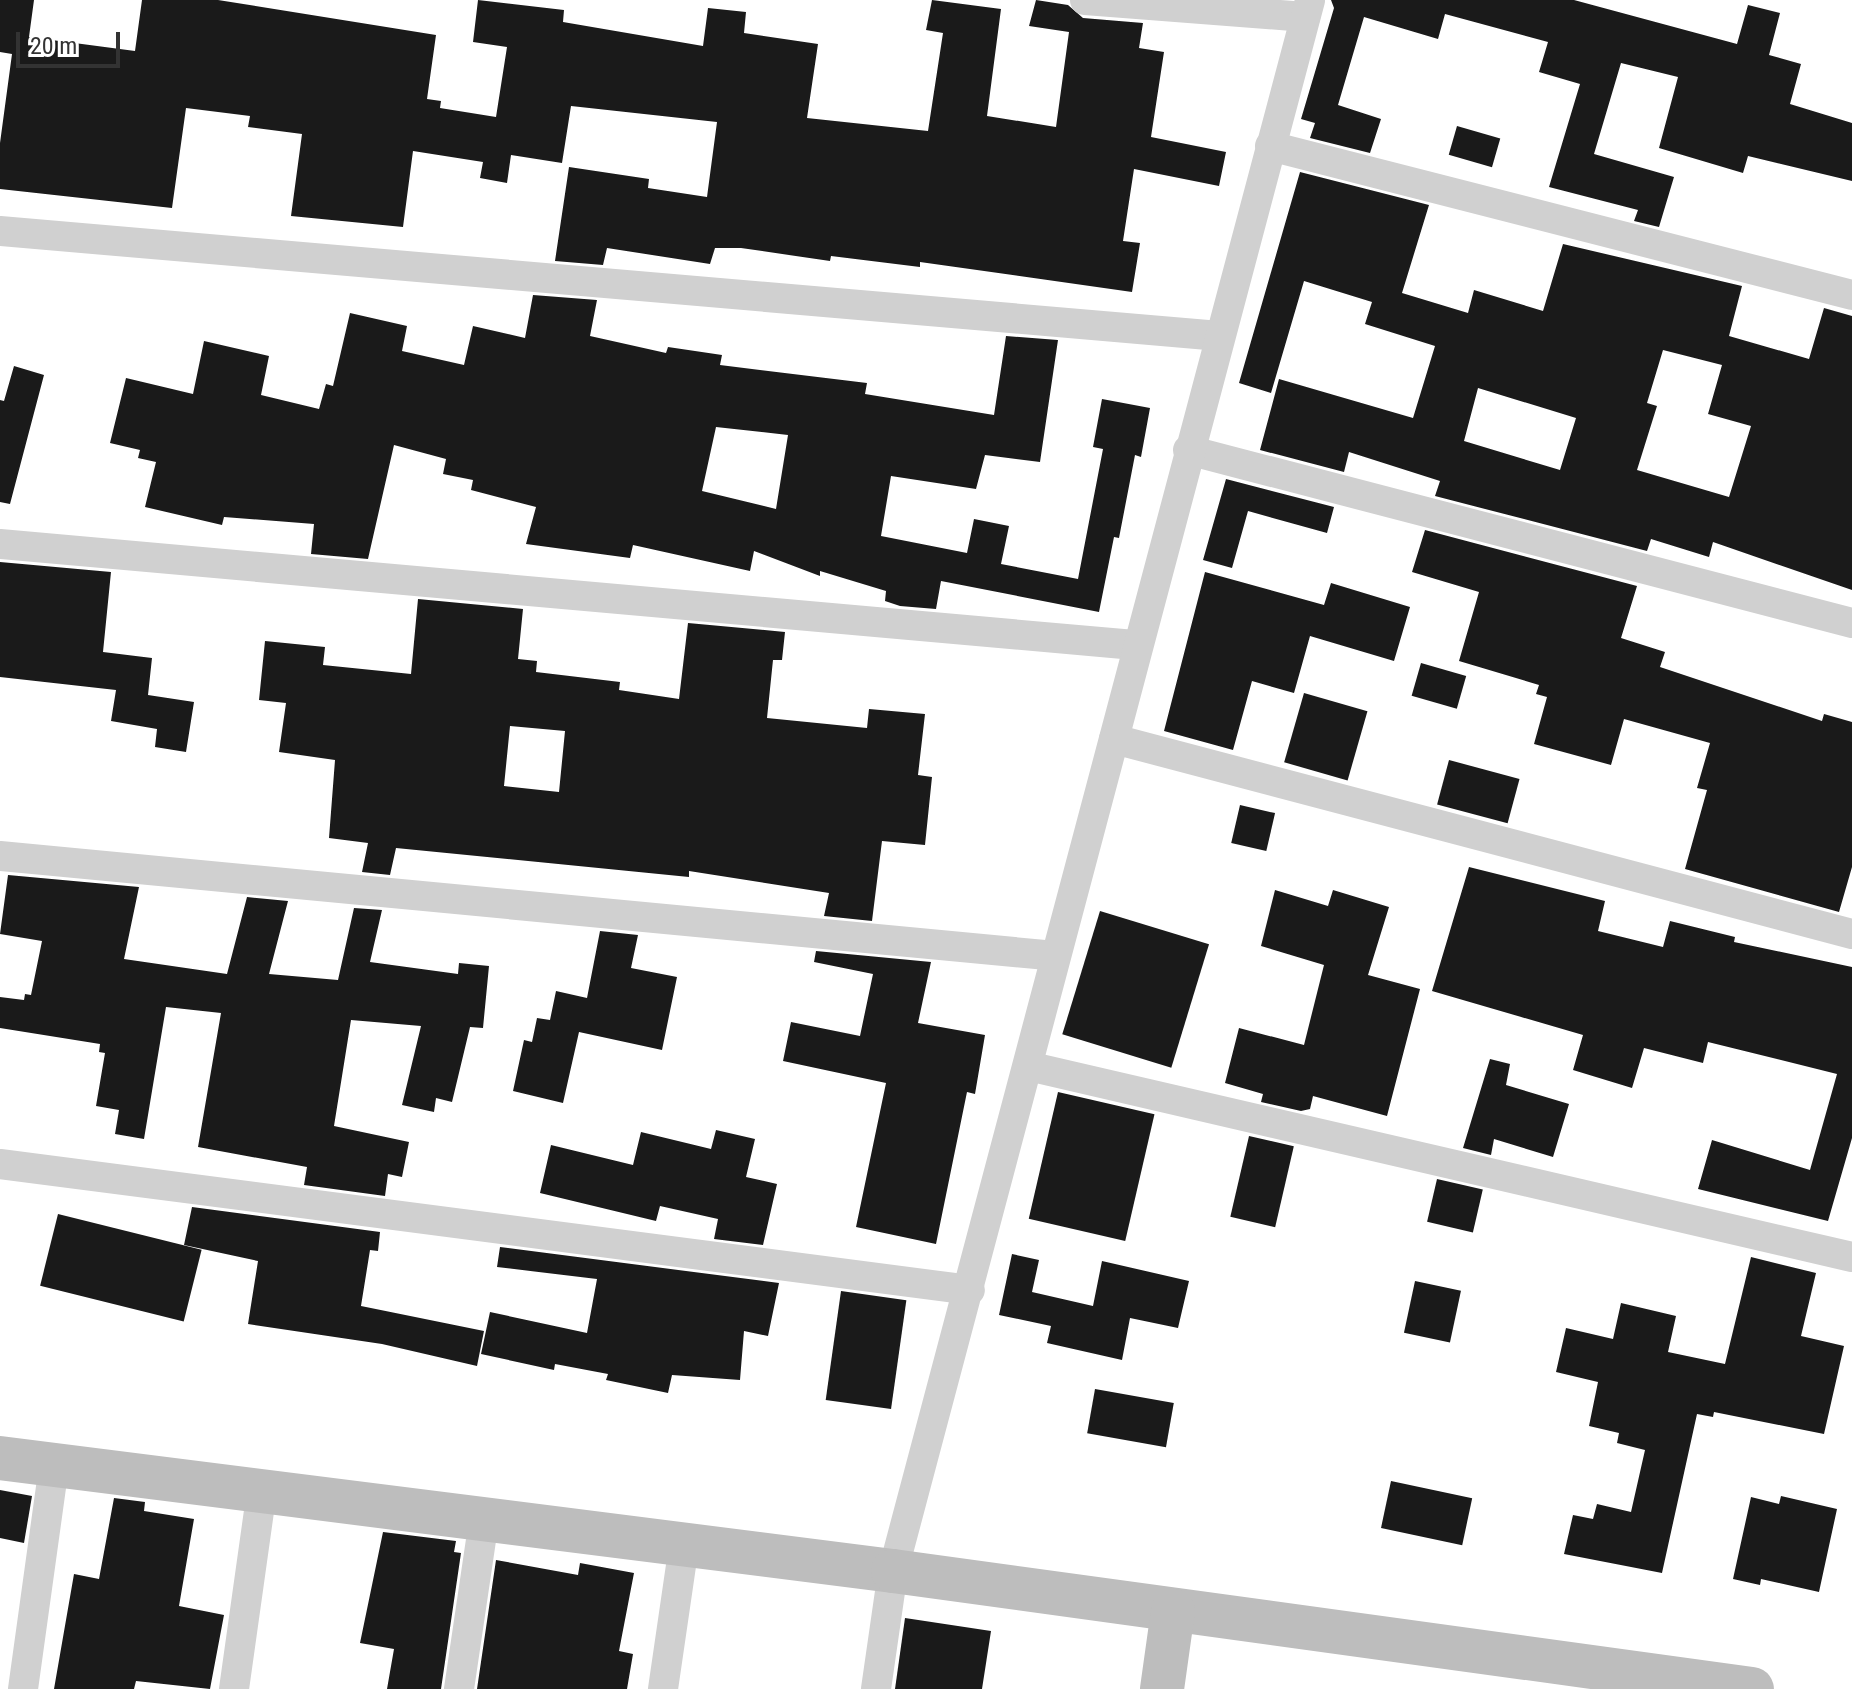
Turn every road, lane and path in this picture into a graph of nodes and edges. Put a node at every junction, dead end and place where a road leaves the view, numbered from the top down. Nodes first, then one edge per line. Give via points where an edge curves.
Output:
1 (1085, 0) edge
2 (1308, 8) edge
3 (1270, 146) junction
4 (0, 231) edge
5 (1852, 295) edge
6 (1219, 336) junction
7 (1188, 450) junction
8 (0, 544) edge
9 (1852, 623) edge
10 (1135, 645) junction
11 (1114, 739) junction
12 (0, 856) edge
13 (1852, 934) edge
14 (1055, 956) junction
15 (1028, 1066) junction
16 (0, 1164) edge
17 (1852, 1257) edge
18 (970, 1290) junction
19 (0, 1458) edge
20 (54, 1465) junction
21 (262, 1491) junction
22 (484, 1519) junction
23 (684, 1545) junction
24 (893, 1571) junction
25 (1173, 1611) junction
26 (23, 1689) edge
27 (234, 1689) edge
28 (459, 1689) edge
29 (663, 1689) edge
30 (876, 1689) edge
31 (1162, 1689) edge
32 (1752, 1689) edge

1 - 2 street
2 - 3 street
3 - 5 street
3 - 6 street
4 - 6 street
6 - 7 street
7 - 9 street
7 - 10 street
8 - 10 street
10 - 11 street
11 - 13 street
11 - 14 street
12 - 14 street
14 - 15 street
15 - 17 street
15 - 18 street
16 - 18 street
18 - 24 street
19 - 20 street
20 - 21 street
20 - 26 street
21 - 22 street
21 - 27 street
22 - 23 street
22 - 28 street
23 - 24 street
23 - 29 street
24 - 25 street
24 - 30 street
25 - 31 street
25 - 32 street

